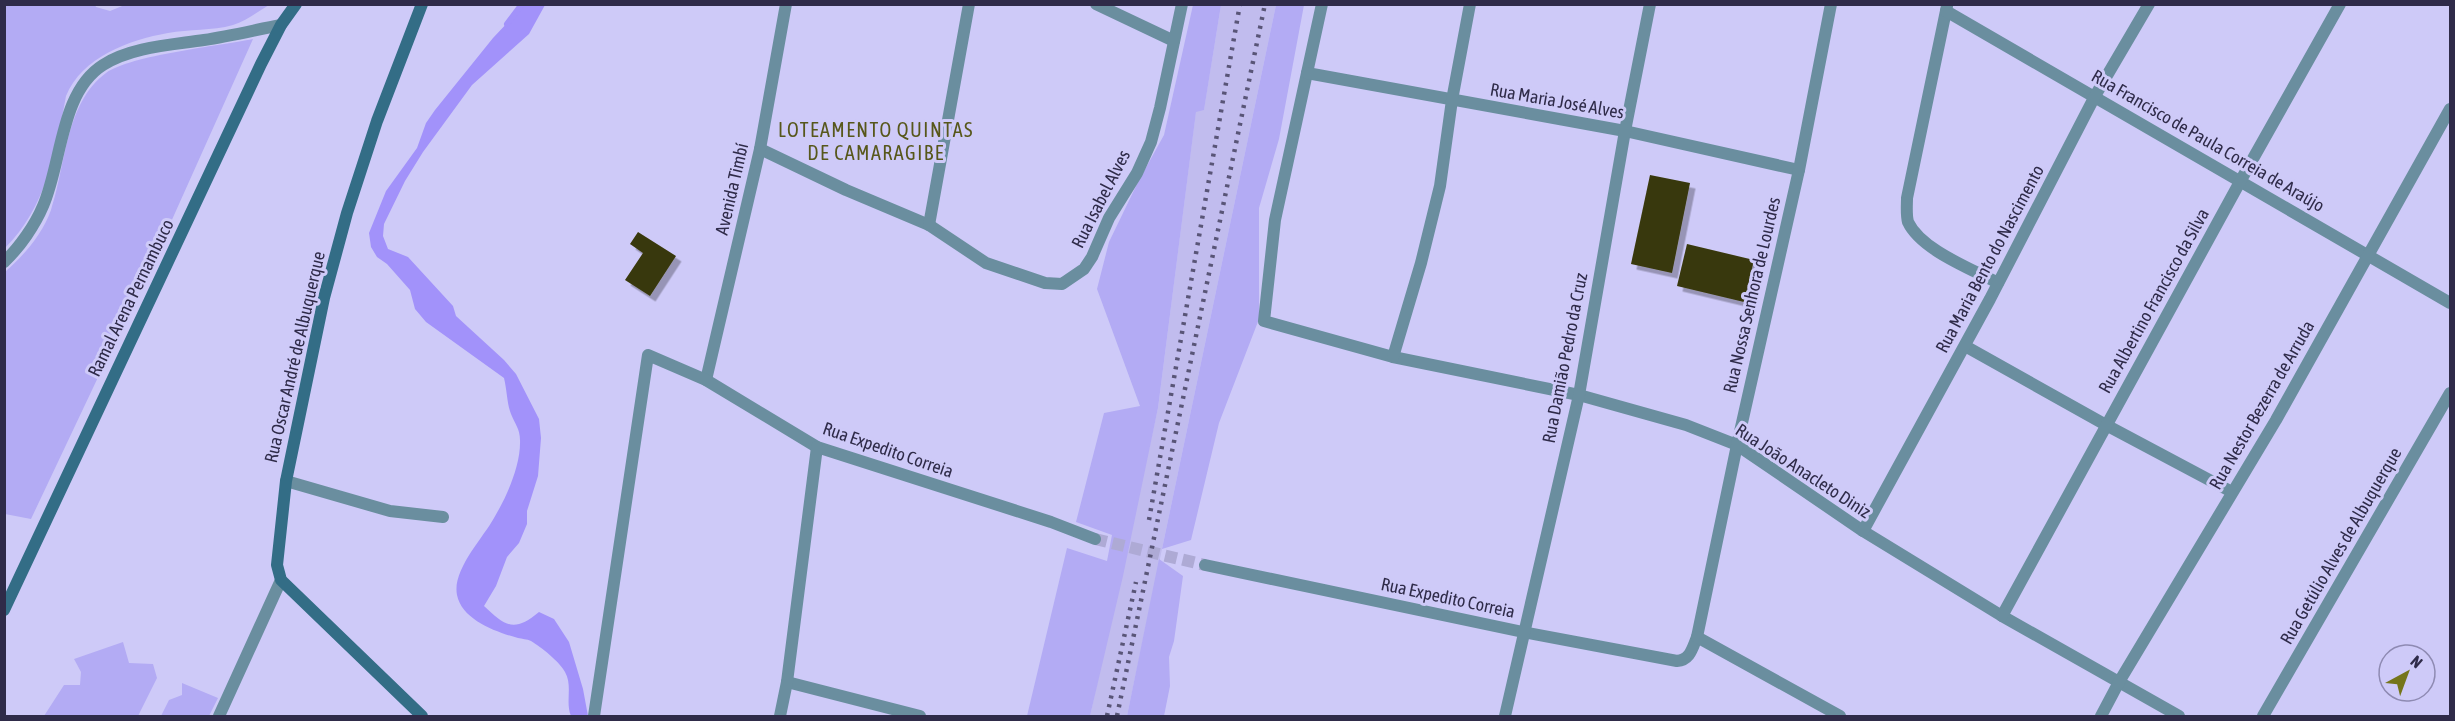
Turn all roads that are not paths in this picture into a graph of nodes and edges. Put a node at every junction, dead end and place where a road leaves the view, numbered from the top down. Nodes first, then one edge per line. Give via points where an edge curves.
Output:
1 (296, 4) edge
2 (422, 4) edge
3 (786, 4) edge
4 (969, 4) edge
5 (1096, 4) edge
6 (1182, 4) edge
7 (1322, 4) edge
8 (1470, 4) edge
9 (1650, 4) edge
10 (1831, 4) edge
11 (2149, 4) edge
12 (2340, 4) edge
13 (1946, 8) edge
14 (281, 25) junction
15 (1174, 41) junction
16 (1308, 73) junction
17 (2095, 96) junction
18 (1452, 100) junction
19 (2451, 109) edge
20 (1625, 131) junction
21 (760, 149) junction
22 (1799, 170) junction
23 (2241, 180) junction
24 (929, 225) junction
25 (2368, 255) junction
26 (4, 262) edge
27 (1998, 283) junction
28 (2451, 303) edge
29 (1965, 346) junction
30 (1393, 357) junction
31 (706, 380) junction
32 (2451, 393) edge
33 (1579, 395) junction
34 (2106, 425) junction
35 (1737, 445) junction
36 (817, 447) junction
37 (286, 481) junction
38 (2232, 492) junction
39 (443, 517) dead end
40 (1863, 531) junction
41 (1095, 539) tunnel mouth
42 (1204, 566) tunnel mouth
43 (281, 580) junction
44 (4, 610) edge
45 (2002, 616) junction
46 (1523, 632) junction
47 (1697, 638) junction
48 (1684, 660) joint
49 (787, 682) junction
50 (2119, 682) junction
51 (219, 717) edge
52 (422, 717) edge
53 (594, 717) edge
54 (780, 717) edge
55 (920, 717) edge
56 (1505, 717) edge
57 (1840, 717) edge
58 (2101, 717) edge
59 (2180, 717) edge
60 (2263, 717) edge

1 - 14 street, Ramal Arena Pernambuco
2 - 37 street, Rua Oscar André de Albuquerque via 347,213 324,298
3 - 21 street, Avenida Timbí
4 - 24 street
5 - 15 street
6 - 15 street, Rua Isabel Alves
7 - 16 street
8 - 18 street
9 - 20 street, Rua Damião Pedro da Cruz
10 - 22 street, Rua Nossa Senhora de Lourdes
11 - 17 street, Rua Maria Bento do Nascimento
12 - 23 street, Rua Albertino Francisco da Silva
13 - 17 street, Rua Francisco de Paula Correia de Araújo
13 - 27 street via 1907,198 1907,220 1919,237
14 - 26 street via 128,54 102,65 85,81 71,108 43,206
14 - 44 street, Ramal Arena Pernambuco
15 - 24 street, Rua Isabel Alves via 1160,108 1137,173 1109,218 1092,257 1074,278 1062,284 1019,276 986,263
16 - 18 street, Rua Maria José Alves
16 - 30 street, Rua João Anacleto Diniz via 1275,220 1264,321
17 - 23 street, Rua Francisco de Paula Correia de Araújo
17 - 27 street, Rua Maria Bento do Nascimento
18 - 20 street, Rua Maria José Alves
18 - 30 street via 1431,225
19 - 25 street, Rua Nestor Bezerra de Arruda
20 - 22 street, Rua Maria José Alves
20 - 33 street, Rua Damião Pedro da Cruz
21 - 24 street, Rua Isabel Alves
21 - 31 street, Avenida Timbí
22 - 35 street, Rua Nossa Senhora de Lourdes
23 - 25 street, Rua Francisco de Paula Correia de Araújo
23 - 34 street, Rua Albertino Francisco da Silva
25 - 28 street, Rua Francisco de Paula Correia de Araújo
25 - 38 street, Rua Nestor Bezerra de Arruda
27 - 29 street, Rua Maria Bento do Nascimento
29 - 34 street
29 - 40 street, Rua Maria Bento do Nascimento
30 - 33 street, Rua João Anacleto Diniz
31 - 36 street, Rua Expedito Correia
31 - 53 street, Rua Expedito Correia via 648,355
32 - 60 street, Rua Getúlio Alves de Albuquerque
33 - 35 street, Rua João Anacleto Diniz via 1686,425
33 - 46 street, Rua Damião Pedro da Cruz
34 - 38 street
34 - 45 street, Rua Albertino Francisco da Silva
35 - 40 street, Rua João Anacleto Diniz
35 - 47 street, Rua Nossa Senhora de Lourdes
36 - 41 street, Rua Expedito Correia
36 - 49 street
37 - 39 street via 390,511
37 - 43 street, Rua Oscar André de Albuquerque via 278,565
38 - 50 street, Rua Nestor Bezerra de Arruda
40 - 45 street, Rua João Anacleto Diniz
42 - 46 street, Rua Expedito Correia
43 - 51 street, Rua Oscar André de Albuquerque
43 - 52 street
45 - 50 street, Rua João Anacleto Diniz
46 - 48 street, Rua Expedito Correia
46 - 56 street, Rua Damião Pedro da Cruz
47 - 48 street, Rua Nossa Senhora de Lourdes
47 - 57 street
49 - 54 street
49 - 55 street
50 - 58 street, Rua Nestor Bezerra de Arruda
50 - 59 street, Rua João Anacleto Diniz

